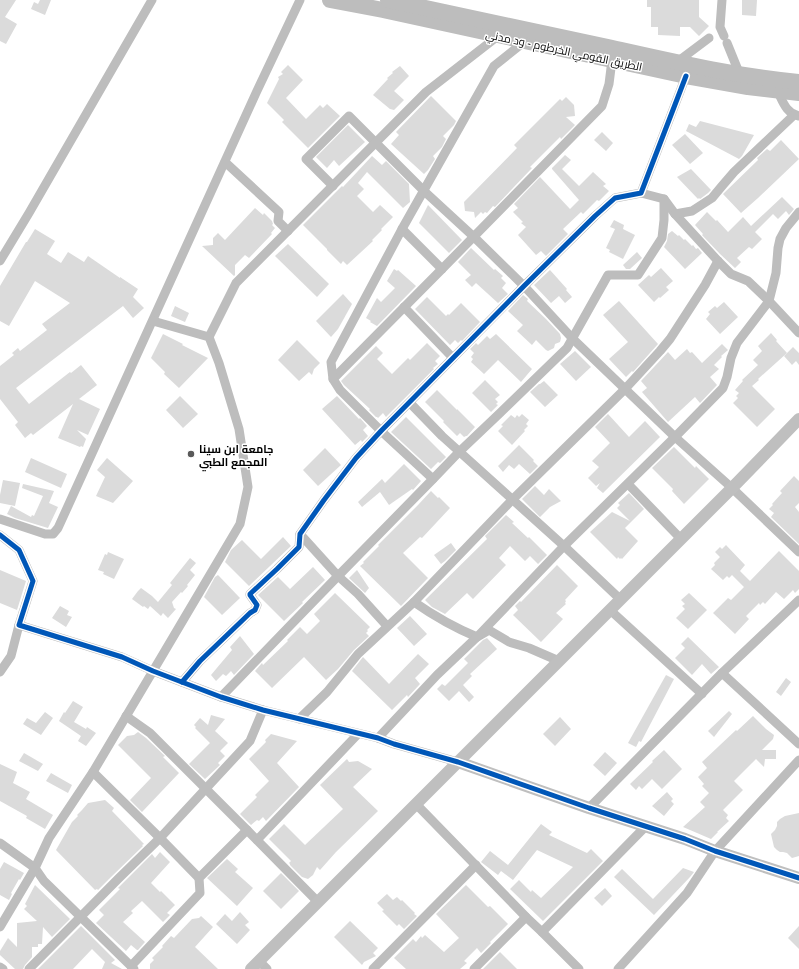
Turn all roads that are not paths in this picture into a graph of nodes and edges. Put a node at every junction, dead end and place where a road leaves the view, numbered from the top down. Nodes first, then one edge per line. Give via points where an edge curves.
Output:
1 (152, 0) edge
2 (300, 0) edge
3 (330, 0) edge
4 (388, 0) edge
5 (722, 0) edge
6 (719, 35) junction
7 (498, 36) junction
8 (524, 42) junction
9 (612, 60) junction
10 (677, 62) junction
11 (740, 75) junction
12 (686, 76) junction
13 (799, 82) edge
14 (778, 92) junction
15 (799, 94) edge
16 (796, 115) edge
17 (375, 143) junction
18 (225, 162) junction
19 (333, 186) junction
20 (424, 191) junction
21 (641, 192) junction
22 (664, 199) junction
23 (799, 212) edge
24 (675, 214) junction
25 (402, 229) junction
26 (288, 230) junction
27 (474, 237) junction
28 (0, 261) edge
29 (718, 261) junction
30 (442, 269) junction
31 (524, 286) junction
32 (769, 301) junction
33 (404, 307) junction
34 (153, 321) junction
35 (799, 333) edge
36 (210, 337) junction
37 (573, 339) junction
38 (453, 358) junction
39 (333, 379) junction
40 (625, 389) junction
41 (410, 403) junction
42 (799, 419) edge
43 (381, 431) junction
44 (676, 437) junction
45 (459, 452) junction
46 (433, 480) junction
47 (628, 484) junction
48 (732, 488) junction
49 (512, 500) junction
50 (0, 519) edge
51 (300, 534) junction
52 (0, 535) edge
53 (681, 539) junction
54 (564, 546) junction
55 (799, 552) edge
56 (338, 576) junction
57 (620, 599) junction
58 (799, 600) edge
59 (414, 602) junction
60 (610, 610) junction
61 (20, 625) junction
62 (387, 626) junction
63 (477, 637) junction
64 (559, 661) junction
65 (153, 671) junction
66 (0, 672) edge
67 (722, 673) junction
68 (182, 682) junction
69 (702, 694) junction
70 (221, 697) junction
71 (263, 710) junction
72 (126, 716) junction
73 (299, 719) junction
74 (358, 734) junction
75 (378, 738) junction
76 (799, 744) edge
77 (799, 760) edge
78 (458, 762) junction
79 (93, 772) junction
80 (206, 788) junction
81 (416, 804) junction
82 (588, 808) junction
83 (645, 827) junction
84 (247, 830) junction
85 (160, 838) junction
86 (257, 840) junction
87 (0, 843) edge
88 (715, 851) junction
89 (476, 865) junction
90 (35, 868) junction
91 (199, 878) junction
92 (799, 878) edge
93 (318, 902) junction
94 (81, 916) junction
95 (526, 917) junction
96 (0, 928) edge
97 (542, 932) junction
98 (259, 966) edge
99 (0, 967) edge
100 (133, 967) edge
101 (576, 968) edge
102 (3, 969) edge
103 (30, 969) edge
104 (373, 969) edge
105 (474, 969) edge
106 (618, 969) edge

1 - 28 street
2 - 18 street
3 - 7 highway, الطريق القومي الخرطوم - ود مدني
4 - 10 highway, الطريق القومي الخرطوم - ود مدني
5 - 6 street
6 - 10 street
6 - 11 street
7 - 8 highway, الطريق القومي الخرطوم - ود مدني
7 - 17 street via 426,92
8 - 9 highway, الطريق القومي الخرطوم - ود مدني
8 - 20 street via 494,66
9 - 12 highway, الطريق القومي الخرطوم - ود مدني
9 - 27 street via 609,84 602,106
10 - 11 highway, الطريق القومي الخرطوم - ود مدني
11 - 13 highway, الطريق القومي الخرطوم - ود مدني
12 - 14 highway, الطريق القومي الخرطوم - ود مدني
12 - 21 street
14 - 15 highway, الطريق القومي الخرطوم - ود مدني
14 - 16 street via 788,111
16 - 24 street via 734,172 712,198 692,211
17 - 19 street
17 - 19 street via 349,116 306,159
17 - 20 street
18 - 26 street via 279,212 278,221
18 - 34 street
19 - 26 street
20 - 25 street
20 - 27 street
21 - 22 street
21 - 31 street via 615,198
22 - 24 street
22 - 37 street via 662,238 638,275 608,276
23 - 32 street via 780,239
24 - 29 street
25 - 30 street
25 - 39 street via 331,362
26 - 36 street via 236,283
27 - 30 street
27 - 31 street
29 - 32 street via 731,274 748,281
29 - 40 street via 706,285 670,339
30 - 33 street
31 - 37 street
31 - 38 street
32 - 35 street
32 - 44 street via 737,343 722,388
33 - 38 street
33 - 39 street
34 - 36 street
34 - 50 street via 58,528 53,534 45,534
36 - 65 street via 239,429 248,487 240,524
37 - 40 street
37 - 45 street via 542,373
38 - 41 street
39 - 43 street via 340,390
40 - 44 street
40 - 49 street
41 - 43 street
41 - 45 street
42 - 48 street
43 - 46 street
43 - 51 street via 352,463
44 - 47 street
44 - 48 street
45 - 46 street
45 - 49 street
46 - 56 street
47 - 53 street
47 - 54 street
48 - 53 street
48 - 55 street
49 - 54 street
49 - 59 street
51 - 56 street
51 - 68 street via 299,547 250,594 257,605 255,610 226,635
52 - 61 street via 19,550 33,581
53 - 57 street
54 - 57 street
54 - 63 street
56 - 62 street
56 - 70 street
57 - 60 street
58 - 67 street
59 - 62 street
59 - 63 street via 439,619
60 - 64 street
60 - 69 street
61 - 65 street via 122,657
61 - 66 street via 11,656
62 - 73 street
63 - 64 street via 489,630 509,642
63 - 75 street
64 - 78 street
65 - 68 street
65 - 72 street
67 - 69 street
67 - 76 street
68 - 70 street
69 - 82 street
70 - 71 street
71 - 73 street
71 - 80 street via 250,742
72 - 79 street
72 - 80 street via 150,733
73 - 74 street
74 - 75 street
74 - 86 street
75 - 78 street
77 - 88 street
78 - 81 street
78 - 82 street
79 - 85 street
79 - 90 street via 50,838
80 - 84 street
80 - 85 street
81 - 89 street
81 - 93 street
82 - 83 street
83 - 88 street
83 - 97 street
84 - 86 street
84 - 91 street
85 - 91 street
85 - 94 street
86 - 93 street
87 - 90 street
88 - 92 street
88 - 106 street via 687,893
89 - 95 street
89 - 104 street
90 - 94 street via 44,881
90 - 96 street
91 - 100 street via 200,893
93 - 98 street
94 - 100 street
94 - 103 street
95 - 97 street
95 - 105 street
97 - 101 street
99 - 102 street

